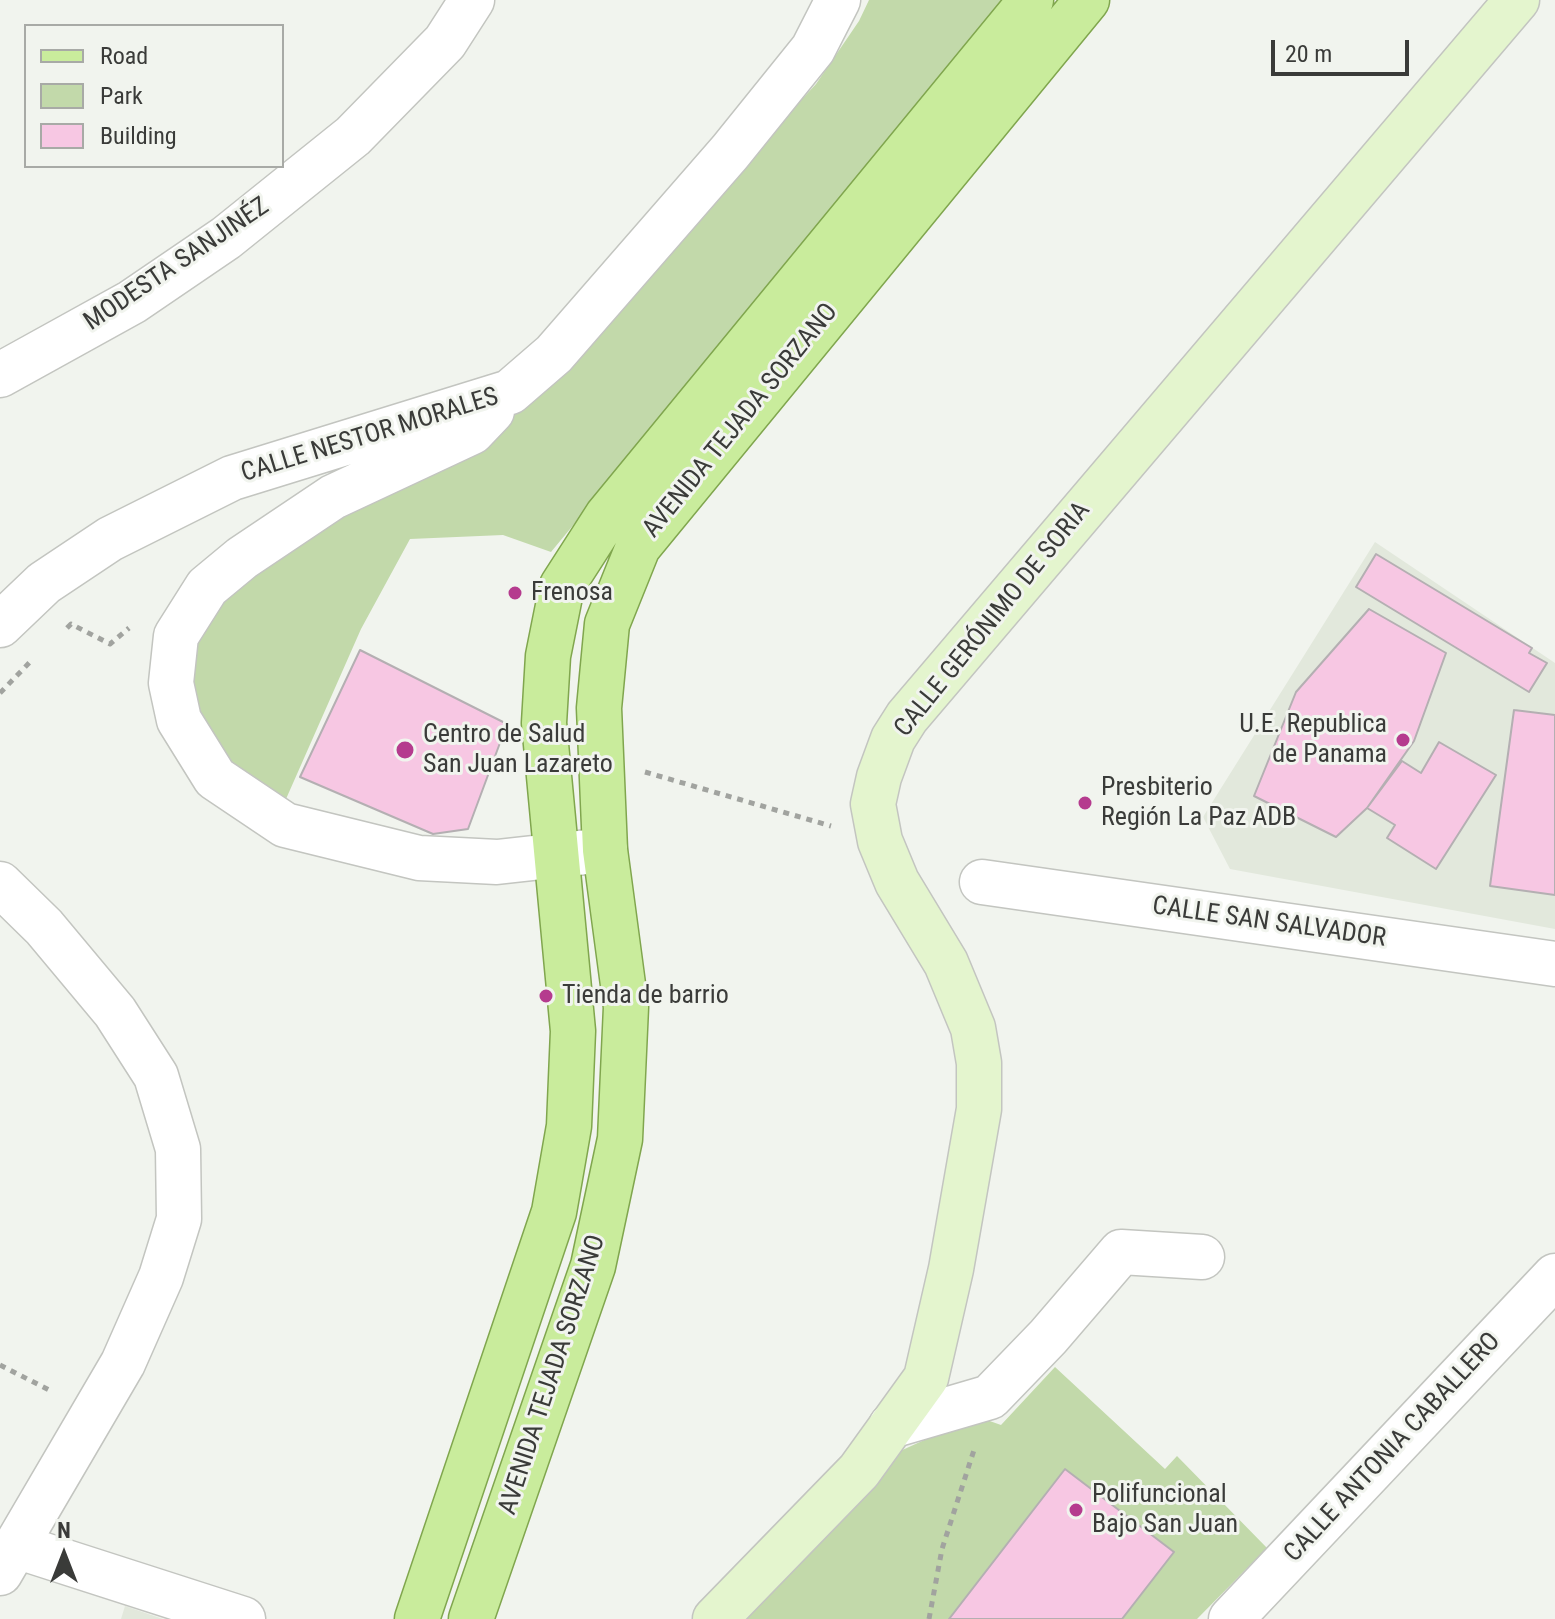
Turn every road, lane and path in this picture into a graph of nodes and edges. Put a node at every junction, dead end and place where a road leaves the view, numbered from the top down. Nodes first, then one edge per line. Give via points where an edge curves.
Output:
1 (472, 0) edge
2 (838, 0) edge
3 (1031, 0) edge
4 (1087, 0) edge
5 (1517, 0) edge
6 (0, 375) edge
7 (510, 392) junction
8 (71, 624) dead end
9 (0, 625) edge
10 (176, 636) junction
11 (601, 759) junction
12 (880, 841) junction
13 (605, 850) junction
14 (557, 855) junction
15 (982, 882) dead end
16 (0, 884) edge
17 (1555, 964) edge
18 (1202, 1257) dead end
19 (1555, 1276) edge
20 (0, 1365) edge
21 (990, 1397) junction
22 (94, 1413) junction
23 (891, 1426) junction
24 (8, 1560) edge
25 (243, 1619) edge
26 (417, 1619) edge
27 (471, 1619) edge
28 (715, 1619) edge
29 (929, 1619) edge
30 (1231, 1619) edge

1 - 6 street, MODESTA SANJINÉZ via 445,42 353,136 226,238 132,302
2 - 7 street, CALLE NESTOR MORALES via 813,49 730,152 554,354
3 - 14 main road, AVENIDA TEJADA SORZANO via 607,516 562,586 548,656 544,723
4 - 11 main road, AVENIDA TEJADA SORZANO via 638,547 607,624 599,708
5 - 12 street, CALLE GERÓNIMO DE SORIA via 907,717 893,739 873,804
7 - 9 street, CALLE NESTOR MORALES via 232,478 110,539 44,583
7 - 10 street via 472,432 333,497 242,558 207,587
8 - 10 path via 110,644 143,617
10 - 14 street via 171,683 179,720 215,778 285,825 419,858 497,862
11 - 12 path
11 - 13 main road, AVENIDA TEJADA SORZANO
12 - 23 street, CALLE GERÓNIMO DE SORIA via 897,882 946,963 973,1028 979,1063 979,1109 926,1378
13 - 14 street
13 - 27 main road, AVENIDA TEJADA SORZANO via 626,1007 620,1139 593,1266
14 - 26 main road, AVENIDA TEJADA SORZANO via 573,1031 569,1126 554,1212
15 - 17 street, CALLE SAN SALVADOR
16 - 22 street via 115,1012 156,1076 178,1149 179,1219 161,1277
18 - 21 street via 1121,1252
19 - 30 street, CALLE ANTONIA CABALLERO
20 - 22 path
21 - 23 street
21 - 29 path via 942,1549
22 - 24 street
23 - 28 street, CALLE GERÓNIMO DE SORIA via 859,1471
24 - 25 street

